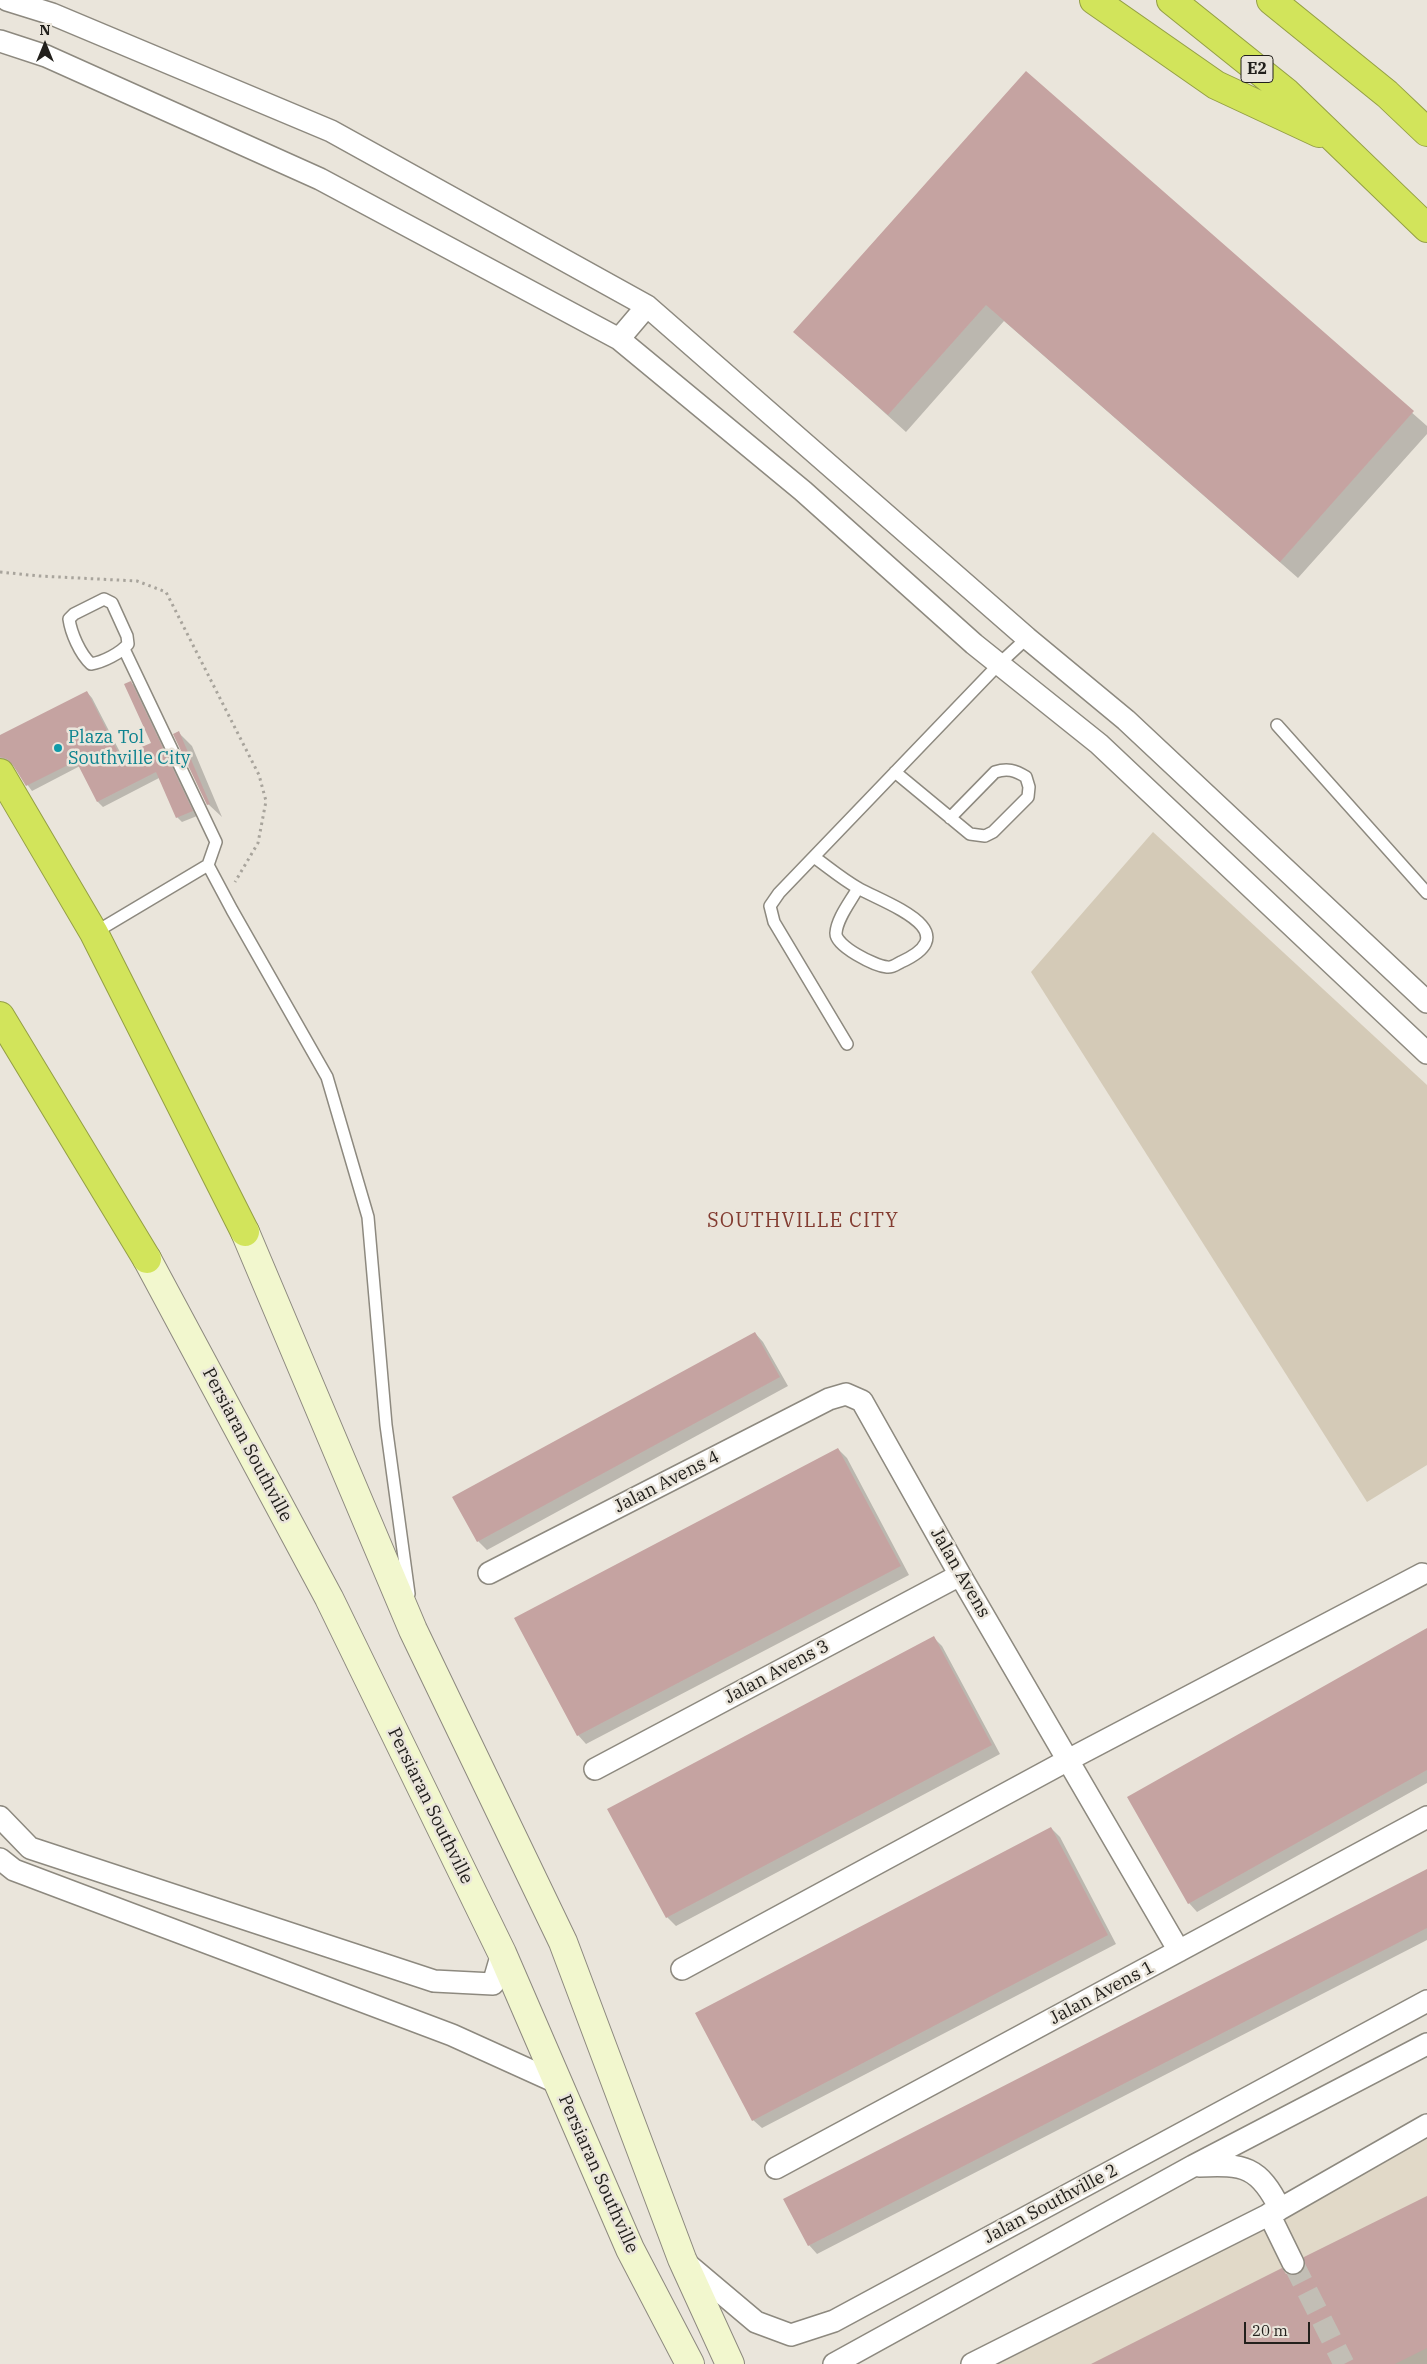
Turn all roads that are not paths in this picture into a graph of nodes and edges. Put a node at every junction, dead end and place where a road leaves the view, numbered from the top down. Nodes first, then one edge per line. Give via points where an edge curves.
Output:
1 (7, 0) edge
2 (1094, 0) edge
3 (1171, 0) edge
4 (1271, 0) edge
5 (0, 41) edge
6 (1427, 132) edge
7 (1338, 142) junction
8 (1427, 228) edge
9 (647, 306) junction
10 (619, 339) junction
11 (1027, 638) junction
12 (124, 650) junction
13 (999, 664) junction
14 (1277, 725) dead end
15 (894, 772) junction
16 (0, 773) edge
17 (950, 818) junction
18 (814, 857) junction
19 (208, 865) junction
20 (858, 888) junction
21 (1427, 893) edge
22 (94, 933) junction
23 (1427, 1002) edge
24 (0, 1016) edge
25 (847, 1044) dead end
26 (1427, 1053) edge
27 (245, 1232) joint
28 (147, 1259) joint
29 (846, 1394) joint
30 (1425, 1572) edge
31 (489, 1573) dead end
32 (960, 1575) junction
33 (413, 1630) junction
34 (1068, 1760) junction
35 (595, 1769) dead end
36 (0, 1817) edge
37 (1427, 1817) edge
38 (0, 1859) edge
39 (1180, 1951) junction
40 (502, 1953) junction
41 (682, 1969) dead end
42 (1427, 2001) edge
43 (1427, 2044) edge
44 (558, 2083) junction
45 (1427, 2125) edge
46 (1193, 2166) junction
47 (776, 2168) dead end
48 (1274, 2212) junction
49 (682, 2259) junction
50 (1293, 2263) tunnel mouth
51 (690, 2364) edge
52 (730, 2364) edge
53 (834, 2364) edge
54 (972, 2364) edge

1 - 9 street via 52,14 331,131
2 - 7 highway via 1216,84
3 - 7 highway, E2 via 1287,92
4 - 6 highway via 1387,94
5 - 10 street via 46,56 320,179
7 - 8 highway, E2
9 - 10 street
9 - 11 street
10 - 13 street via 802,491
11 - 13 lane
11 - 23 street via 1126,720
12 - 12 lane via 91,664 69,619 98,601 104,599 112,603 127,636 128,644
12 - 19 lane via 216,842
13 - 15 lane
13 - 26 street via 1099,744
14 - 21 lane
15 - 17 lane
15 - 18 lane
16 - 22 highway
17 - 17 lane via 995,772 1005,769 1026,777 1028,797 986,836 970,834
18 - 20 lane
18 - 25 lane via 770,906 774,922
19 - 22 lane
19 - 33 lane via 327,1077 368,1217 386,1425
20 - 20 lane via 894,905 921,923 926,935 924,948 918,955 890,968 867,961 838,941 839,923
22 - 27 highway
24 - 28 highway
27 - 33 main road
28 - 40 main road, Persiaran Southville via 329,1598
29 - 31 street, Jalan Avens 4 via 829,1399
29 - 32 street, Jalan Avens via 862,1402
30 - 34 street
32 - 34 street, Jalan Avens
32 - 35 street, Jalan Avens 3
33 - 49 main road via 563,1942
34 - 39 street, Jalan Avens
34 - 41 street
36 - 40 street via 30,1848 434,1981 492,1984
37 - 39 street, Jalan Avens 1
38 - 44 street via 14,1870 452,2035
39 - 47 street, Jalan Avens 1
40 - 44 main road, Persiaran Southville
42 - 49 street, Jalan Southville 2 via 834,2321 791,2335 756,2322
43 - 46 street, Jalan Southville 2
44 - 51 main road, Persiaran Southville via 630,2250
45 - 48 street
46 - 48 street via 1230,2165 1258,2174 1271,2190
46 - 53 street, Jalan Southville 2
48 - 50 street
48 - 54 street
49 - 52 main road

